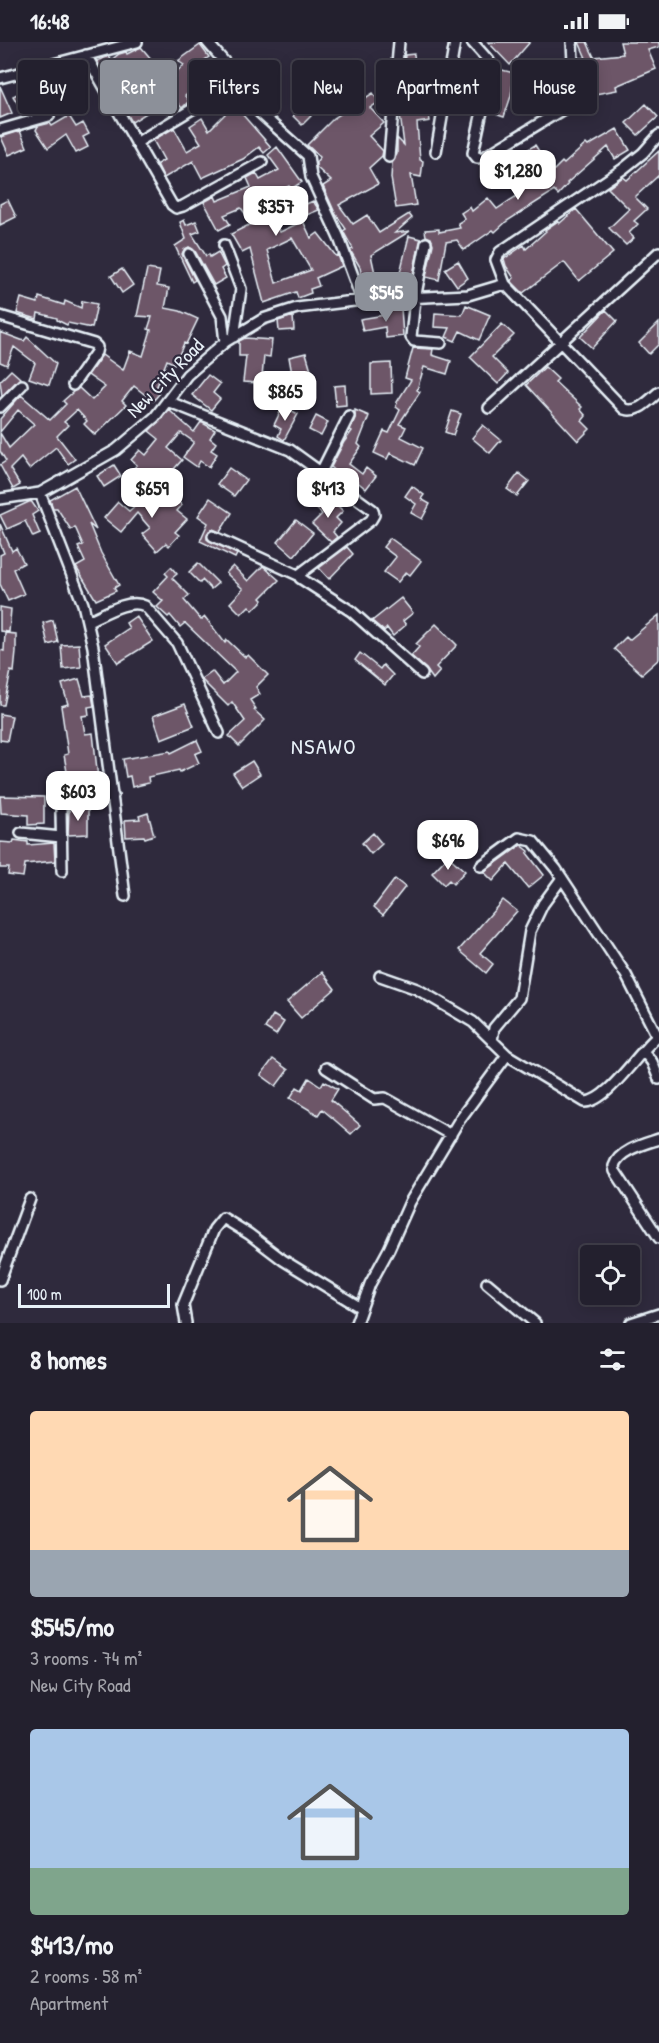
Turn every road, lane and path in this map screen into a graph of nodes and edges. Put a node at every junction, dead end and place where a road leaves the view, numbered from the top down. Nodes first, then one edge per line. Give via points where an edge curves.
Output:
1 (136, 42) edge
2 (207, 42) edge
3 (399, 42) edge
4 (455, 42) edge
5 (472, 42) edge
6 (572, 42) edge
7 (86, 55) junction
8 (0, 78) edge
9 (189, 111) edge
10 (49, 116) dead end
11 (0, 130) edge
12 (659, 135) edge
13 (136, 143) junction
14 (436, 152) dead end
15 (389, 158) dead end
16 (262, 162) dead end
17 (426, 243) dead end
18 (224, 245) dead end
19 (659, 252) edge
20 (189, 254) dead end
21 (505, 284) junction
22 (415, 299) junction
23 (362, 300) junction
24 (0, 316) edge
25 (229, 340) junction
26 (560, 342) junction
27 (441, 343) dead end
28 (22, 385) dead end
29 (73, 385) dead end
30 (659, 392) edge
31 (167, 401) junction
32 (0, 407) edge
33 (489, 408) dead end
34 (350, 416) dead end
35 (321, 472) junction
36 (40, 493) junction
37 (0, 499) edge
38 (213, 536) dead end
39 (300, 576) junction
40 (88, 621) junction
41 (422, 674) dead end
42 (219, 733) dead end
43 (113, 796) junction
44 (21, 834) dead end
45 (61, 837) junction
46 (481, 866) dead end
47 (62, 871) dead end
48 (562, 878) junction
49 (126, 896) dead end
50 (380, 976) dead end
51 (658, 1035) edge
52 (492, 1041) junction
53 (643, 1051) junction
54 (507, 1055) junction
55 (326, 1068) dead end
56 (659, 1079) edge
57 (450, 1135) junction
58 (659, 1139) edge
59 (30, 1199) dead end
60 (659, 1238) edge
61 (0, 1280) edge
62 (487, 1283) dead end
63 (361, 1308) junction
64 (659, 1314) edge
65 (186, 1323) edge
66 (356, 1323) edge
67 (535, 1323) edge
68 (631, 1323) edge

1 - 7 street
2 - 23 street via 235,74 260,113 308,156 311,177
3 - 15 street
4 - 14 street
5 - 6 street via 489,61 491,70 473,153 477,158 575,102
7 - 8 street
7 - 13 street
9 - 13 street
10 - 11 street
12 - 21 street via 623,169 500,252 496,260
13 - 16 street via 172,205 177,207
17 - 22 street
18 - 25 street via 241,289
19 - 26 street
20 - 25 street via 222,316
21 - 22 street, New City Road via 468,295
21 - 26 street
22 - 23 street, New City Road
22 - 27 street via 411,338
23 - 25 street, New City Road via 297,308 262,319
24 - 29 street via 94,344 96,352
25 - 31 street, New City Road via 187,375
26 - 30 street via 624,409 637,409
26 - 33 street
28 - 32 street
31 - 35 street via 290,450
31 - 36 street, New City Road via 124,445
34 - 35 street
35 - 39 street via 366,503 374,515
36 - 37 street, New City Road
36 - 40 street
38 - 39 street
39 - 41 street via 358,616
40 - 42 street via 131,604 146,606 177,643
40 - 43 street
43 - 45 street via 66,802 61,809
43 - 49 street
44 - 45 street
45 - 47 street
46 - 48 street via 524,837 537,846
48 - 51 street via 626,975
48 - 52 street via 530,931 519,998 494,1028
50 - 52 street via 441,1002 473,1022
51 - 53 street
52 - 54 street
53 - 54 street via 604,1095 590,1102
53 - 56 street
54 - 57 street
55 - 57 street via 374,1099 385,1098
57 - 63 street via 410,1202
58 - 60 street via 636,1146 614,1166
59 - 61 street
62 - 67 street
63 - 65 street via 223,1218 214,1229 183,1305
63 - 66 street
64 - 68 street

